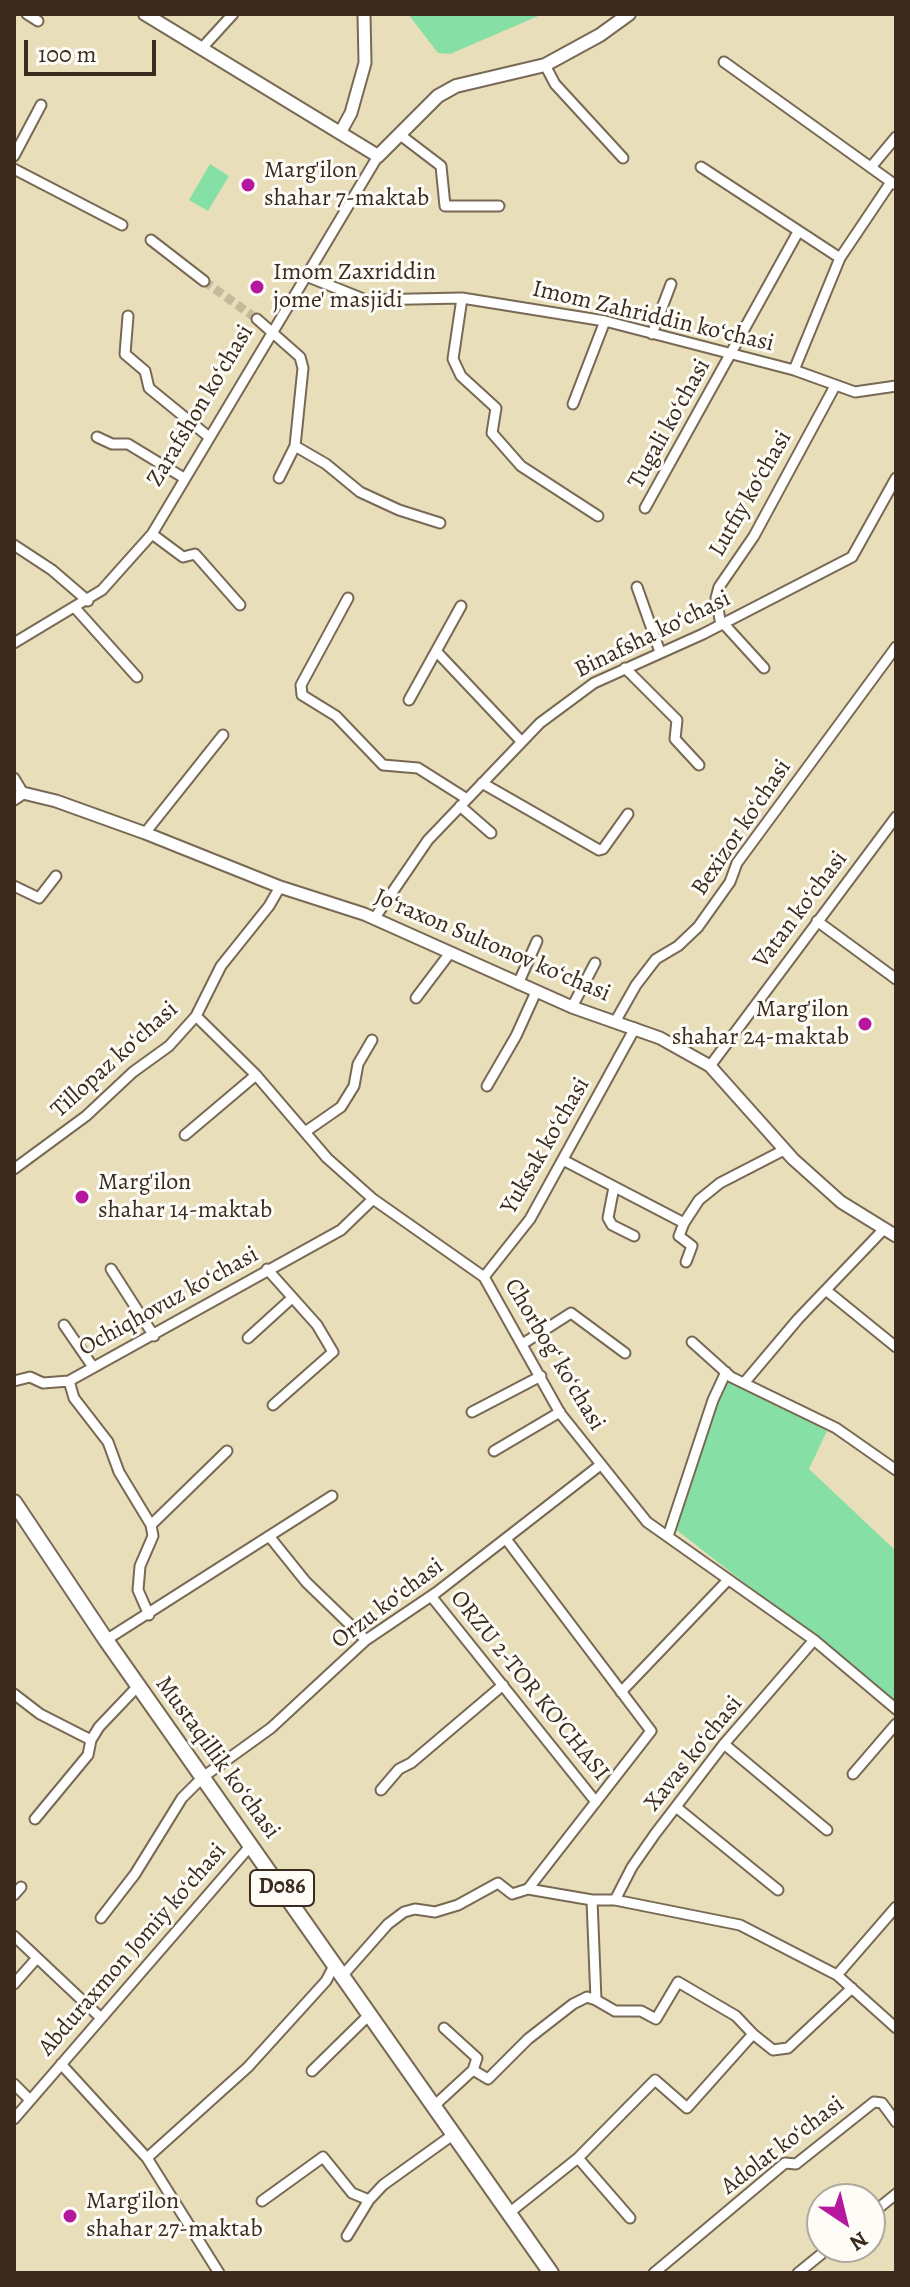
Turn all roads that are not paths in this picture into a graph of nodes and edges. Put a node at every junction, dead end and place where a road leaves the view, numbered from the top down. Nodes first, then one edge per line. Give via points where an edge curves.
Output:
1 (27, 14) edge
2 (145, 14) edge
3 (233, 14) edge
4 (364, 14) edge
5 (629, 14) edge
6 (38, 21) dead end
7 (202, 48) junction
8 (724, 62) dead end
9 (545, 65) junction
10 (41, 105) dead end
11 (340, 133) junction
12 (399, 134) junction
13 (896, 137) edge
14 (14, 156) edge
15 (378, 156) junction
16 (623, 158) dead end
17 (701, 167) dead end
18 (871, 167) junction
19 (14, 169) edge
20 (894, 184) edge
21 (499, 206) dead end
22 (122, 225) dead end
23 (798, 232) junction
24 (151, 240) dead end
25 (840, 258) junction
26 (306, 276) junction
27 (204, 281) tunnel mouth
28 (671, 284) dead end
29 (462, 298) junction
30 (128, 316) dead end
31 (257, 319) tunnel mouth
32 (605, 321) junction
33 (271, 330) junction
34 (652, 334) junction
35 (731, 355) junction
36 (794, 370) junction
37 (835, 386) junction
38 (896, 386) edge
39 (573, 404) dead end
40 (97, 437) dead end
41 (209, 437) junction
42 (295, 446) junction
43 (184, 478) junction
44 (279, 478) dead end
45 (896, 478) edge
46 (645, 508) dead end
47 (598, 516) dead end
48 (440, 523) dead end
49 (152, 534) junction
50 (14, 545) edge
51 (637, 587) dead end
52 (348, 598) dead end
53 (88, 601) junction
54 (240, 605) dead end
55 (461, 606) dead end
56 (76, 609) junction
57 (722, 624) junction
58 (14, 643) edge
59 (896, 647) edge
60 (436, 651) junction
61 (660, 652) junction
62 (625, 668) junction
63 (764, 668) dead end
64 (137, 677) dead end
65 (409, 700) dead end
66 (223, 735) dead end
67 (521, 741) junction
68 (699, 765) dead end
69 (14, 778) edge
70 (482, 783) junction
71 (18, 796) edge
72 (463, 802) junction
73 (628, 814) dead end
74 (896, 817) edge
75 (145, 833) junction
76 (491, 833) dead end
77 (56, 876) dead end
78 (14, 886) edge
79 (280, 887) junction
80 (374, 919) junction
81 (817, 921) junction
82 (537, 941) dead end
83 (450, 953) junction
84 (595, 963) dead end
85 (896, 979) edge
86 (518, 984) junction
87 (536, 992) junction
88 (416, 998) dead end
89 (572, 1007) junction
90 (196, 1016) junction
91 (615, 1022) junction
92 (635, 1028) junction
93 (372, 1040) dead end
94 (710, 1066) junction
95 (256, 1075) junction
96 (487, 1086) dead end
97 (305, 1132) junction
98 (185, 1135) dead end
99 (784, 1150) junction
100 (563, 1160) junction
101 (14, 1169) edge
102 (614, 1187) junction
103 (373, 1199) junction
104 (684, 1223) junction
105 (884, 1229) junction
106 (634, 1236) dead end
107 (896, 1236) edge
108 (686, 1262) dead end
109 (111, 1269) dead end
110 (267, 1269) junction
111 (484, 1277) junction
112 (827, 1291) junction
113 (292, 1298) junction
114 (64, 1325) dead end
115 (154, 1336) junction
116 (248, 1338) dead end
117 (692, 1342) dead end
118 (524, 1343) junction
119 (896, 1347) edge
120 (625, 1353) dead end
121 (93, 1367) junction
122 (726, 1372) junction
123 (541, 1376) junction
124 (14, 1381) edge
125 (69, 1381) junction
126 (744, 1383) junction
127 (273, 1405) dead end
128 (472, 1412) dead end
129 (560, 1412) junction
130 (227, 1451) dead end
131 (494, 1451) dead end
132 (599, 1466) junction
133 (896, 1470) edge
134 (332, 1496) dead end
135 (14, 1502) edge
136 (151, 1525) junction
137 (269, 1536) junction
138 (668, 1536) junction
139 (506, 1539) junction
140 (728, 1580) junction
141 (431, 1596) junction
142 (149, 1615) junction
143 (106, 1640) junction
144 (366, 1640) junction
145 (814, 1640) junction
146 (503, 1685) junction
147 (138, 1686) junction
148 (621, 1692) junction
149 (14, 1694) edge
150 (896, 1709) edge
151 (896, 1724) edge
152 (91, 1740) junction
153 (724, 1744) junction
154 (853, 1774) dead end
155 (203, 1777) junction
156 (381, 1790) dead end
157 (596, 1802) junction
158 (676, 1807) junction
159 (35, 1819) dead end
160 (827, 1830) dead end
161 (252, 1844) junction
162 (528, 1889) junction
163 (778, 1890) dead end
164 (592, 1900) junction
165 (615, 1900) junction
166 (896, 1907) edge
167 (101, 1918) dead end
168 (14, 1936) edge
169 (37, 1958) junction
170 (339, 1969) junction
171 (837, 1975) junction
172 (14, 1984) edge
173 (852, 1988) junction
174 (596, 2000) junction
175 (370, 2014) junction
176 (101, 2018) junction
177 (444, 2028) dead end
178 (896, 2028) edge
179 (753, 2034) junction
180 (61, 2064) junction
181 (473, 2070) junction
182 (312, 2071) dead end
183 (14, 2084) edge
184 (30, 2100) junction
185 (434, 2106) junction
186 (14, 2119) edge
187 (896, 2122) edge
188 (454, 2134) junction
189 (147, 2158) junction
190 (578, 2158) junction
191 (369, 2200) junction
192 (262, 2201) dead end
193 (509, 2213) junction
194 (630, 2218) dead end
195 (347, 2236) dead end
196 (219, 2273) edge
197 (551, 2273) edge
198 (654, 2273) edge

1 - 6 street
2 - 7 main road
3 - 7 street
4 - 11 street via 365,63
5 - 9 main road, Zarafshon koʻchasi
7 - 11 main road
8 - 18 street
9 - 12 main road, Zarafshon koʻchasi via 456,86
9 - 16 street via 555,84
10 - 14 street
11 - 15 main road
12 - 15 main road, Zarafshon koʻchasi
12 - 21 street via 441,166 445,206
13 - 18 street
15 - 26 street, Zarafshon koʻchasi
17 - 23 street
18 - 20 street
19 - 22 street
20 - 25 street
23 - 25 street
23 - 35 street, Tugali koʻchasi
24 - 27 street
25 - 36 street
26 - 29 street, Imom Zahriddin koʻchasi via 366,300
26 - 33 street, Zarafshon koʻchasi
28 - 34 street
29 - 32 street, Imom Zahriddin koʻchasi
29 - 47 street via 453,359 461,376 496,408 493,435 521,466
30 - 41 street via 125,354 145,371 149,388
31 - 33 street
32 - 34 street, Imom Zahriddin koʻchasi
32 - 39 street
33 - 41 street, Zarafshon koʻchasi
33 - 42 street via 302,362
34 - 35 street, Imom Zahriddin koʻchasi
35 - 36 street, Imom Zahriddin koʻchasi
35 - 46 street, Tugali koʻchasi
36 - 37 street, Imom Zahriddin koʻchasi
37 - 38 street, Imom Zahriddin koʻchasi via 855,392
37 - 57 street, Lutfiy koʻchasi via 754,536 719,587
40 - 43 street via 128,444
41 - 43 street, Zarafshon koʻchasi
42 - 44 street
42 - 48 street via 360,492
43 - 49 street, Zarafshon koʻchasi
45 - 57 street, Binafsha koʻchasi via 852,557
49 - 53 street, Zarafshon koʻchasi via 131,562
49 - 54 street via 183,557 195,554
50 - 53 street
51 - 61 street
52 - 72 street via 301,685 302,695 336,716 383,765 418,768
53 - 56 street, Zarafshon koʻchasi
55 - 60 street
56 - 58 street, Zarafshon koʻchasi
56 - 64 street
57 - 61 street, Binafsha koʻchasi
57 - 63 street
59 - 91 street, Bexizor koʻchasi via 737,863 706,917 689,938 656,959
60 - 65 street
60 - 67 street
61 - 62 street, Binafsha koʻchasi
62 - 67 street, Binafsha koʻchasi via 568,701
62 - 68 street via 677,720 675,739
66 - 75 street
67 - 70 street, Binafsha koʻchasi
69 - 71 street
70 - 72 street, Binafsha koʻchasi
70 - 73 street via 599,850
71 - 75 street, Joʻraxon Sultonov koʻchasi via 56,801
72 - 76 street
72 - 80 street, Binafsha koʻchasi via 428,840
74 - 81 street, Vatan koʻchasi
75 - 79 street, Joʻraxon Sultonov koʻchasi
77 - 78 street via 39,898
79 - 80 street, Joʻraxon Sultonov koʻchasi
79 - 90 street, Tillopaz koʻchasi via 221,966
80 - 83 street, Joʻraxon Sultonov koʻchasi
81 - 85 street
81 - 94 street, Vatan koʻchasi
82 - 86 street
83 - 86 street, Joʻraxon Sultonov koʻchasi
83 - 88 street
84 - 89 street
86 - 87 street, Joʻraxon Sultonov koʻchasi
87 - 89 street, Joʻraxon Sultonov koʻchasi
87 - 96 street
89 - 91 street, Joʻraxon Sultonov koʻchasi
90 - 95 street, Chorbogʻ koʻchasi
90 - 101 street, Tillopaz koʻchasi via 169,1046 86,1116
91 - 92 street, Joʻraxon Sultonov koʻchasi
92 - 94 street, Joʻraxon Sultonov koʻchasi
92 - 100 street, Yuksak koʻchasi
93 - 97 street via 341,1107
94 - 99 street, Joʻraxon Sultonov koʻchasi
95 - 97 street, Chorbogʻ koʻchasi
95 - 98 street
97 - 103 street, Chorbogʻ koʻchasi
99 - 104 street via 720,1183 699,1200
99 - 105 street, Joʻraxon Sultonov koʻchasi via 841,1202
100 - 102 street
100 - 111 street, Yuksak koʻchasi via 530,1219
102 - 104 street
102 - 106 street via 608,1218
103 - 110 street, Ochiqhovuz koʻchasi via 341,1230
103 - 111 street, Chorbogʻ koʻchasi
104 - 108 street via 679,1236 692,1246
105 - 107 street, Joʻraxon Sultonov koʻchasi
105 - 112 street
109 - 115 street
110 - 113 street
110 - 115 street, Ochiqhovuz koʻchasi
111 - 118 street, Chorbogʻ koʻchasi
112 - 119 street
112 - 126 street
113 - 116 street
113 - 127 street via 333,1352
114 - 121 street
115 - 121 street, Ochiqhovuz koʻchasi
117 - 122 street
118 - 120 street via 571,1313
118 - 123 street, Chorbogʻ koʻchasi
121 - 125 street, Ochiqhovuz koʻchasi
122 - 126 street
122 - 138 street
123 - 128 street
123 - 129 street, Chorbogʻ koʻchasi
124 - 125 street, Ochiqhovuz koʻchasi
125 - 136 street via 74,1398 108,1442 119,1472
126 - 133 street via 836,1428
129 - 131 street
129 - 132 street, Chorbogʻ koʻchasi
130 - 136 street
132 - 138 street, Chorbogʻ koʻchasi via 647,1522
132 - 139 street, Orzu koʻchasi
134 - 137 street
135 - 143 main road, Mustaqillik koʻchasi / D086
136 - 142 street via 153,1536 140,1566 138,1590
137 - 142 street
137 - 144 street via 306,1582
138 - 140 street, Chorbogʻ koʻchasi
139 - 141 street, Orzu koʻchasi
139 - 148 street
140 - 145 street, Chorbogʻ koʻchasi
140 - 148 street
141 - 144 street, Orzu koʻchasi
141 - 146 street, ORZU 2-TOR KO'CHASI
142 - 143 street
143 - 147 main road, Mustaqillik koʻchasi / D086
144 - 155 street, Orzu koʻchasi via 271,1728
145 - 150 street, Chorbogʻ koʻchasi
145 - 153 street, Xavas koʻchasi
146 - 156 street via 399,1769
146 - 157 street, ORZU 2-TOR KO'CHASI
147 - 152 street
147 - 155 main road, Mustaqillik koʻchasi / D086
148 - 157 street via 651,1731
149 - 152 street
151 - 154 street
152 - 159 street via 88,1755
153 - 158 street, Xavas koʻchasi
153 - 160 street
155 - 161 main road, Mustaqillik koʻchasi / D086
155 - 167 street, Orzu koʻchasi via 182,1798
157 - 162 street
158 - 163 street
158 - 165 street, Xavas koʻchasi
161 - 170 main road, Mustaqillik koʻchasi / D086
161 - 176 street, Abduraxmon Jomiy koʻchasi
162 - 164 street
162 - 170 street via 512,1894 498,1883 458,1905 404,1912
164 - 165 street
164 - 174 street
165 - 171 street via 740,1925
166 - 171 street
168 - 169 street
169 - 172 street
169 - 176 street
170 - 175 main road, Mustaqillik koʻchasi / D086
170 - 189 street via 248,2067
171 - 173 street
173 - 178 street
173 - 179 street via 788,2048 773,2050
174 - 179 street via 615,2011 641,2011 656,2019 678,1982 736,2016
174 - 181 street via 587,1997 573,2004 488,2079
175 - 182 street
175 - 185 main road, Mustaqillik koʻchasi / D086
176 - 180 street, Abduraxmon Jomiy koʻchasi
177 - 181 street via 477,2058
179 - 190 street via 687,2108 655,2080
180 - 184 street, Abduraxmon Jomiy koʻchasi
180 - 189 street
181 - 185 street
183 - 184 street
184 - 186 street, Abduraxmon Jomiy koʻchasi
185 - 188 main road, Mustaqillik koʻchasi / D086
187 - 198 street, Adolat koʻchasi via 882,2103 874,2102 796,2164 785,2163
188 - 191 street
188 - 193 main road, Mustaqillik koʻchasi / D086
189 - 196 street
190 - 193 street
190 - 194 street
191 - 192 street via 352,2193 323,2157
191 - 195 street
193 - 197 main road, Mustaqillik koʻchasi / D086

